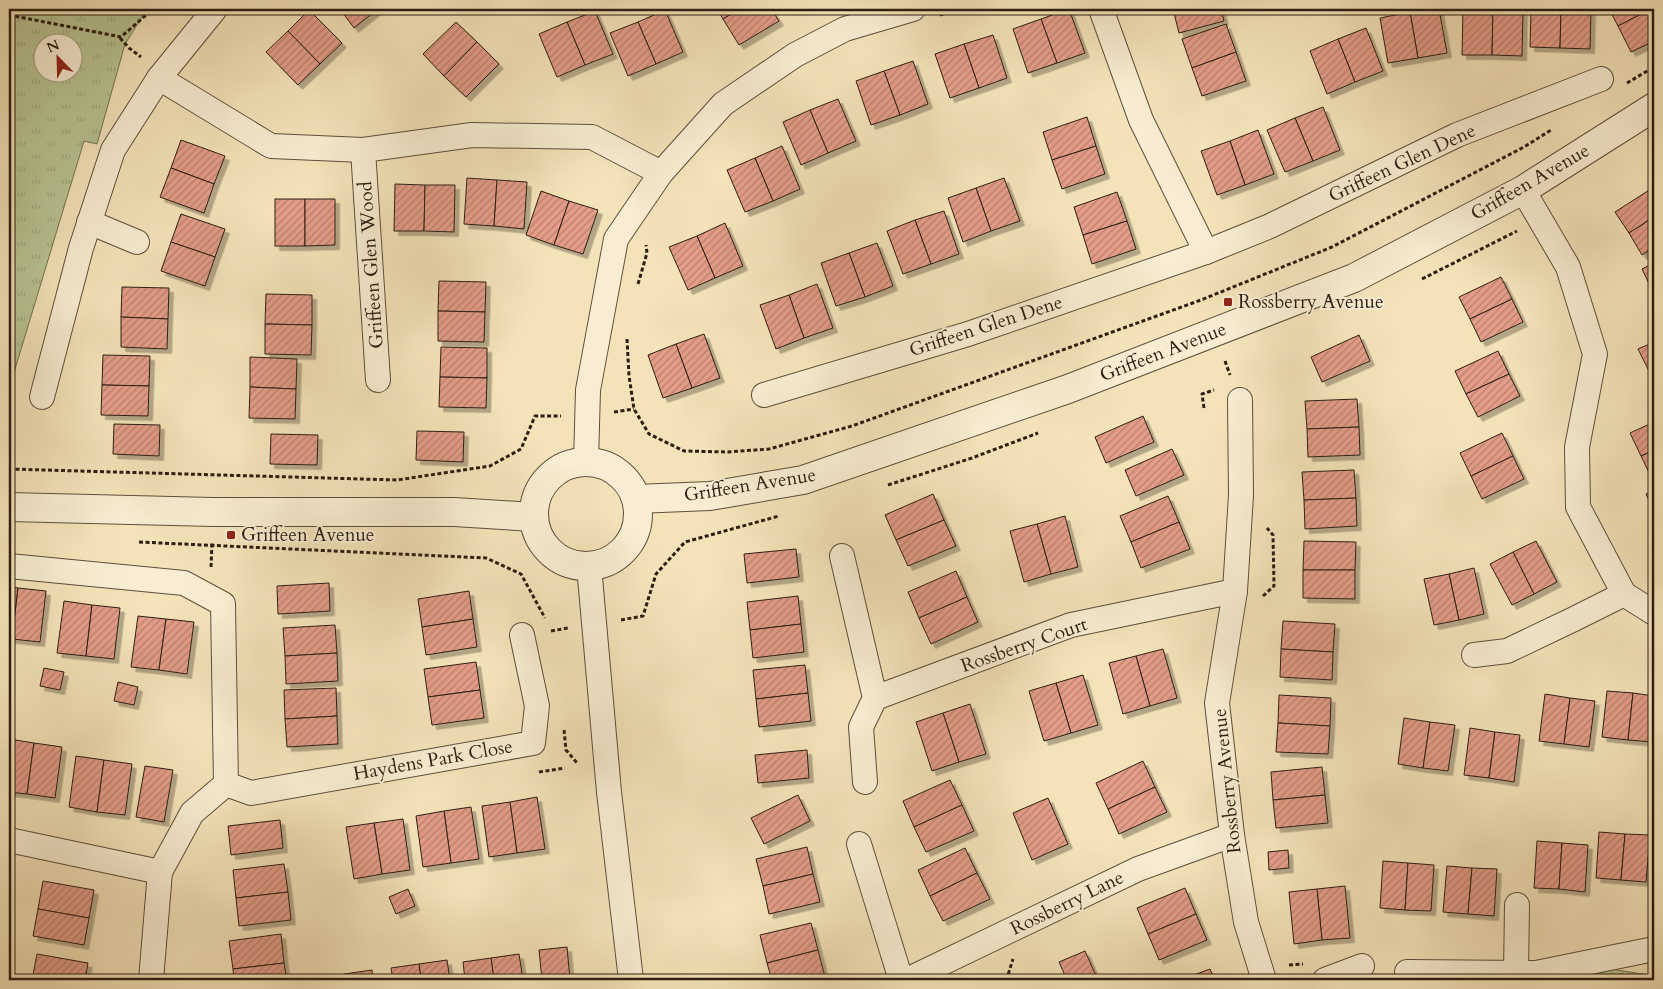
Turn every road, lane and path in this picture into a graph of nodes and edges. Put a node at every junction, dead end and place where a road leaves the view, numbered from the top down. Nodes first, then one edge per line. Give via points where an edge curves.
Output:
1 (16, 9) edge
2 (153, 9) edge
3 (214, 9) edge
4 (913, 9) edge
5 (955, 9) edge
6 (1101, 9) edge
7 (9, 14) edge
8 (14, 16) junction
9 (938, 16) dead end
10 (842, 19) edge
11 (9, 34) edge
12 (159, 78) junction
13 (1601, 79) dead end
14 (1654, 107) edge
15 (363, 150) junction
16 (661, 174) junction
17 (1523, 190) junction
18 (89, 222) junction
19 (645, 240) dead end
20 (137, 242) dead end
21 (1206, 252) junction
22 (637, 287) dead end
23 (627, 330) dead end
24 (1225, 361) dead end
25 (1231, 377) dead end
26 (378, 380) dead end
27 (764, 395) dead end
28 (42, 397) dead end
29 (1240, 400) dead end
30 (634, 409) dead end
31 (555, 416) dead end
32 (586, 462) junction
33 (9, 469) edge
34 (636, 499) junction
35 (9, 507) edge
36 (534, 517) junction
37 (1264, 524) dead end
38 (135, 542) dead end
39 (842, 556) dead end
40 (9, 566) edge
41 (588, 566) junction
42 (1235, 591) junction
43 (1624, 594) junction
44 (1260, 599) dead end
45 (1654, 613) edge
46 (522, 635) dead end
47 (553, 640) dead end
48 (1474, 655) dead end
49 (876, 698) junction
50 (563, 723) dead end
51 (579, 766) dead end
52 (565, 768) dead end
53 (538, 772) dead end
54 (865, 782) dead end
55 (226, 784) junction
56 (1232, 835) junction
57 (9, 840) edge
58 (859, 844) dead end
59 (160, 872) junction
60 (1517, 905) dead end
61 (1654, 949) edge
62 (1014, 957) dead end
63 (1310, 963) dead end
64 (1283, 964) dead end
65 (1362, 966) dead end
66 (1407, 972) dead end
67 (1516, 974) junction
68 (151, 980) edge
69 (631, 980) edge
70 (901, 980) edge
71 (907, 980) edge
72 (997, 980) edge
73 (1264, 980) edge
74 (1325, 980) edge

1 - 8 path
2 - 8 path via 121,38
3 - 12 street
4 - 10 street
5 - 9 path
6 - 21 street via 1141,120
7 - 8 path
8 - 11 path
10 - 16 street via 723,104
12 - 15 street via 271,146
12 - 18 street via 113,150
13 - 21 street, Griffeen Glen Dene via 1458,135 1270,226
14 - 17 street, Griffeen Avenue
15 - 16 street via 472,135 592,137
15 - 26 street, Griffeen Glen Wood
16 - 32 street via 616,239 588,390
17 - 34 street, Griffeen Avenue via 1354,278 1068,390 804,480 710,496
17 - 43 street via 1568,267 1595,354 1577,448 1578,507
18 - 20 street
18 - 28 street
19 - 22 path via 648,253
21 - 27 street, Griffeen Glen Dene via 968,334
23 - 30 path
24 - 25 path
29 - 42 street, Rossberry Avenue
31 - 33 path via 535,416 521,448 490,466 397,480
32 - 34 street via 602,464 617,472 629,484
32 - 36 street via 569,465 554,473 536,500
34 - 41 street via 636,530 629,544 604,563
35 - 36 street via 214,512 454,512
36 - 41 street via 546,547 558,558
37 - 44 path via 1273,536 1274,586
38 - 47 path via 486,558 521,574
39 - 49 street
40 - 55 street via 184,582 223,604
41 - 69 street
42 - 49 street, Rossberry Court via 1071,625
42 - 56 street, Rossberry Avenue via 1218,703
43 - 45 street
43 - 48 street via 1507,650
46 - 55 street, Haydens Park Close via 537,706 533,743 251,793
49 - 54 street via 861,727
50 - 51 path via 566,750
52 - 53 path
55 - 59 street via 192,813
56 - 71 street, Rossberry Lane via 1138,869
56 - 73 street, Rossberry Avenue via 1246,922
57 - 59 street
58 - 70 street
59 - 68 street
60 - 67 street
61 - 67 street via 1536,974
62 - 72 path via 1008,976
63 - 64 path
65 - 74 street
66 - 67 street

